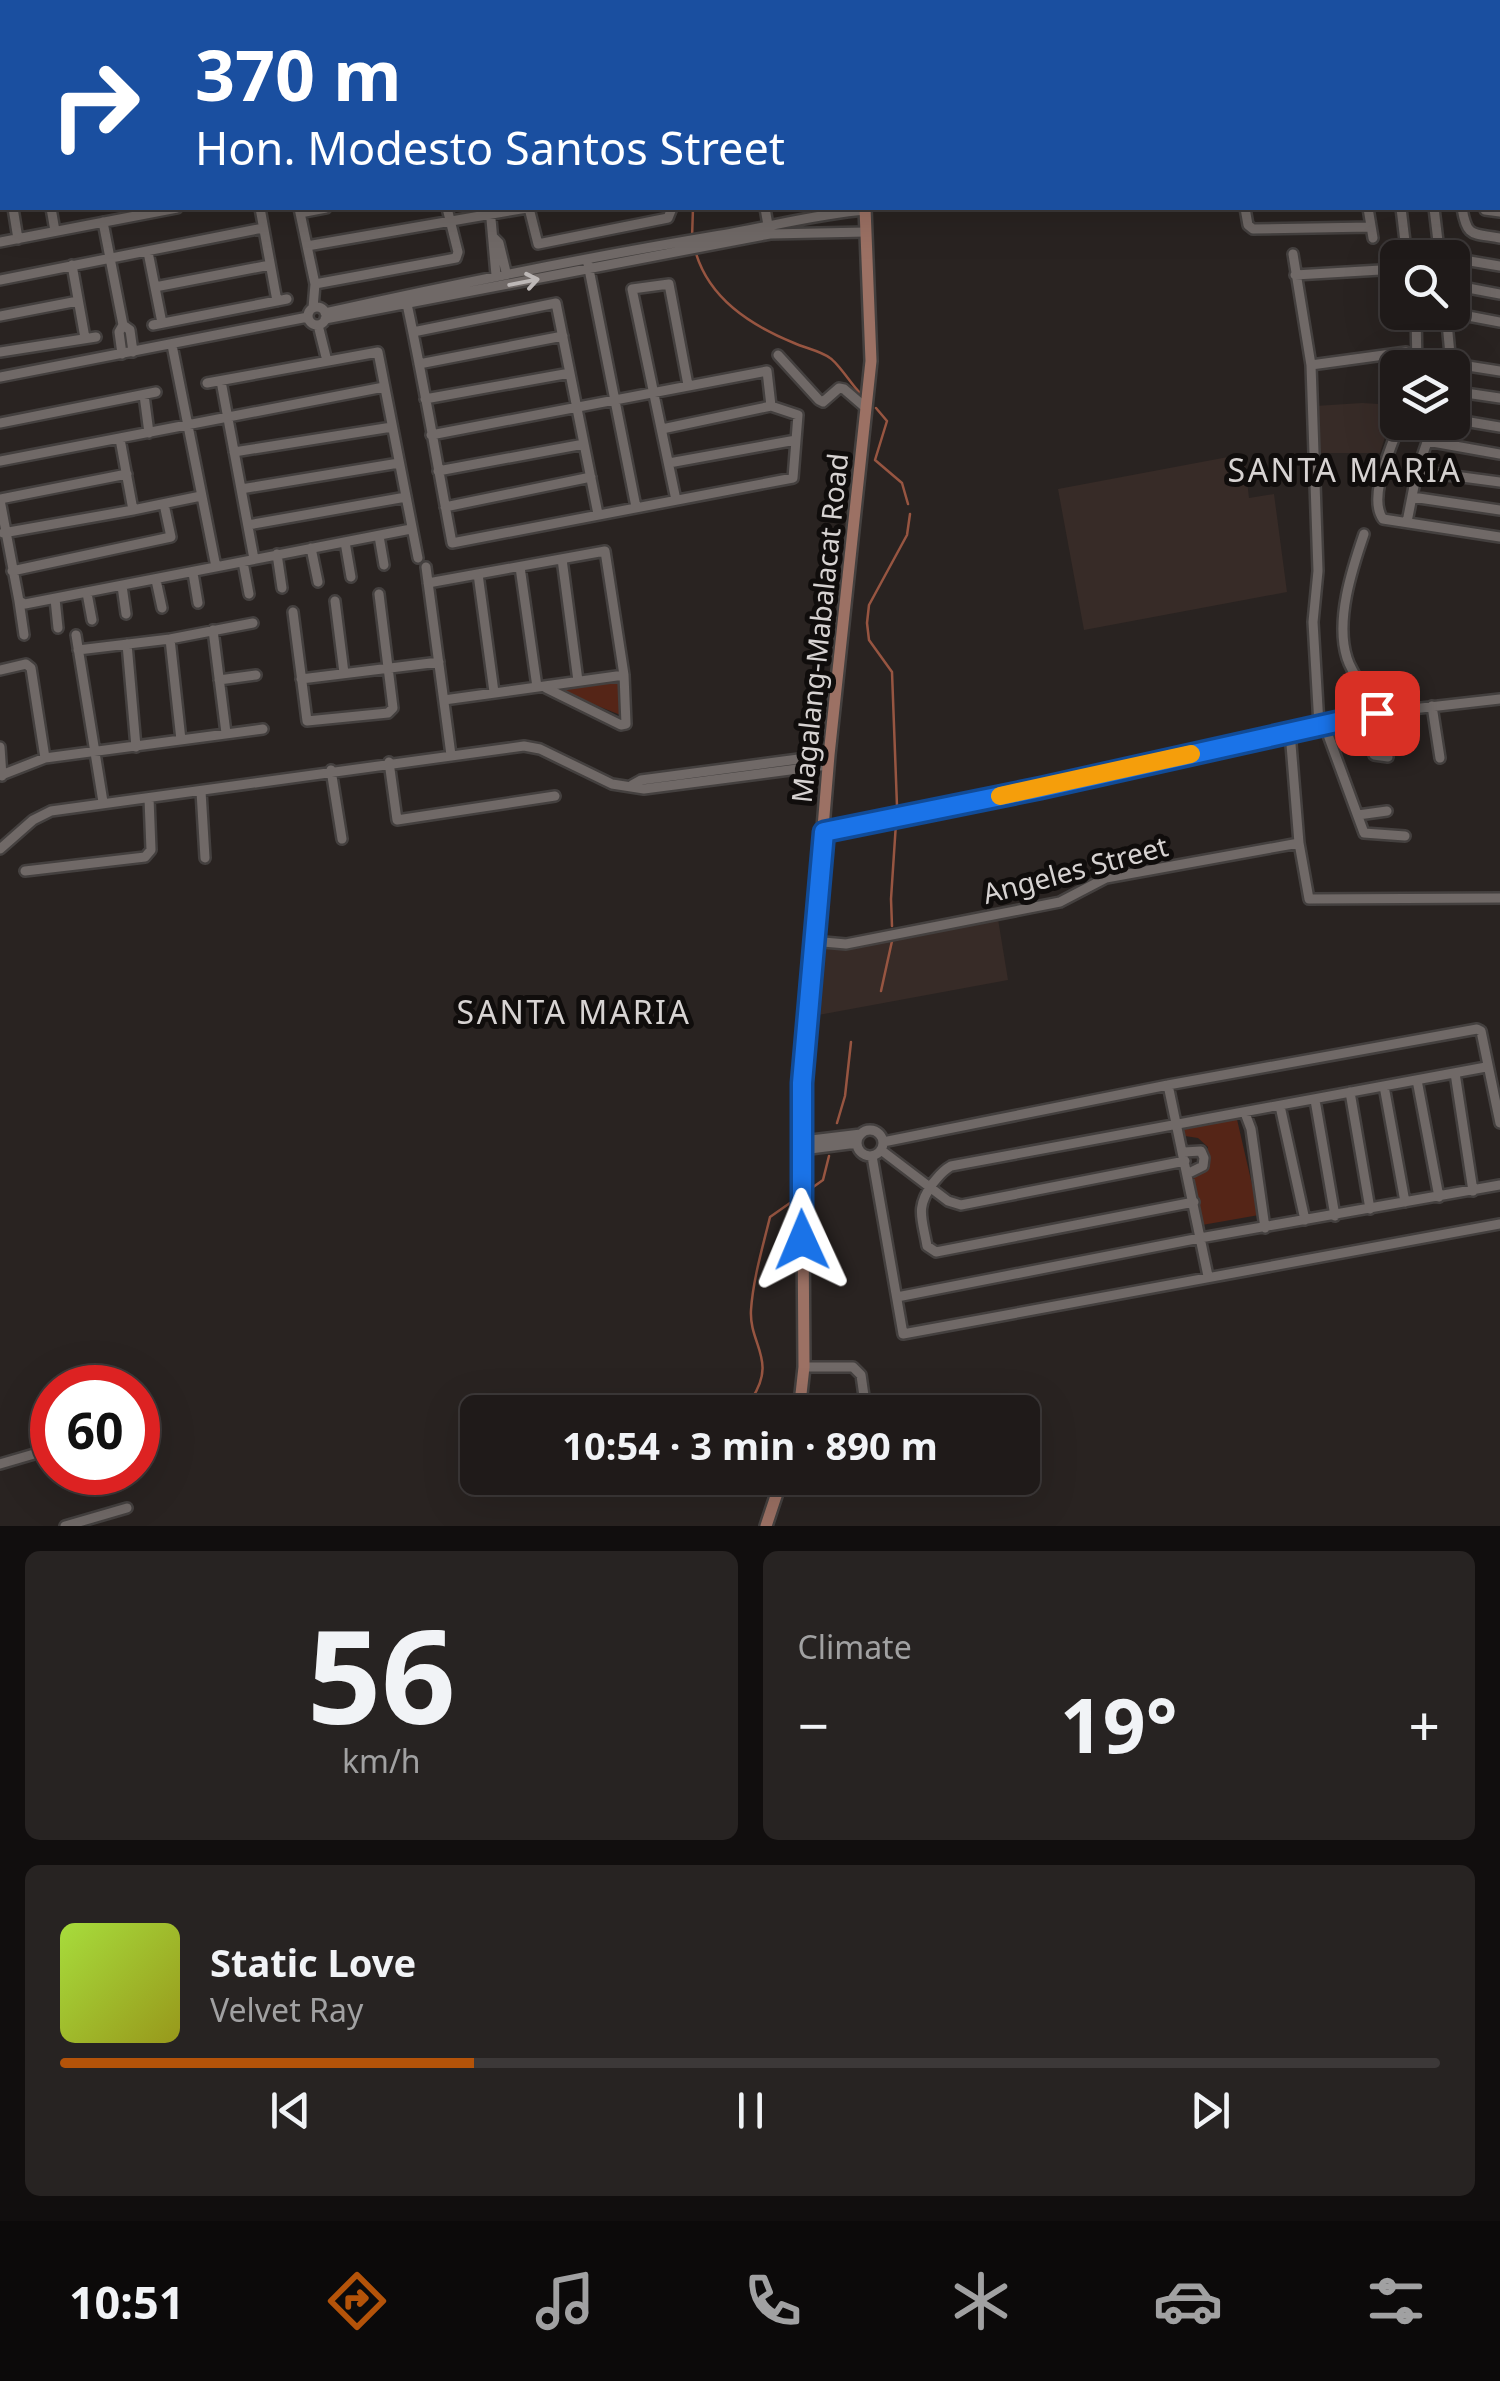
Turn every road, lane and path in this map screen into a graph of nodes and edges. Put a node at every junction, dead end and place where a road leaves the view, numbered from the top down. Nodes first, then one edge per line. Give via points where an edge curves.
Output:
1 (12, 210) edge
2 (50, 210) edge
3 (150, 210) edge
4 (260, 210) edge
5 (300, 210) edge
6 (447, 210) edge
7 (529, 210) edge
8 (671, 210) edge
9 (765, 210) edge
10 (859, 210) edge
11 (866, 210) edge
12 (1245, 210) edge
13 (1368, 210) edge
14 (1401, 210) edge
15 (1434, 210) edge
16 (1462, 210) edge
17 (491, 211) edge
18 (844, 212) junction
19 (1500, 212) edge
20 (1485, 213) edge
21 (450, 221) junction
22 (104, 222) junction
23 (263, 228) junction
24 (769, 231) junction
25 (55, 232) junction
26 (844, 232) junction
27 (866, 232) junction
28 (18, 238) junction
29 (1500, 238) edge
30 (1405, 240) edge
31 (1438, 240) edge
32 (0, 242) edge
33 (307, 246) junction
34 (148, 252) junction
35 (1293, 254) dead end
36 (110, 258) junction
37 (1470, 261) edge
38 (588, 264) junction
39 (72, 265) junction
40 (270, 265) junction
41 (1500, 266) edge
42 (1380, 271) edge
43 (501, 274) junction
44 (1295, 276) junction
45 (0, 280) edge
46 (315, 284) junction
47 (155, 287) junction
48 (1470, 288) edge
49 (1500, 294) edge
50 (78, 301) junction
51 (407, 304) junction
52 (311, 312) junction
53 (0, 316) edge
54 (1470, 316) edge
55 (323, 319) junction
56 (1500, 322) edge
57 (413, 332) junction
58 (96, 336) dead end
59 (563, 336) junction
60 (84, 338) junction
61 (172, 345) junction
62 (0, 352) edge
63 (127, 353) junction
64 (778, 355) dead end
65 (1380, 356) edge
66 (327, 361) junction
67 (419, 364) junction
68 (1311, 365) junction
69 (1470, 366) edge
70 (1500, 368) edge
71 (570, 373) junction
72 (0, 377) edge
73 (221, 381) junction
74 (207, 382) dead end
75 (688, 386) junction
76 (384, 388) junction
77 (156, 392) dead end
78 (654, 392) junction
79 (1470, 394) edge
80 (144, 395) junction
81 (1500, 398) edge
82 (425, 399) junction
83 (615, 400) junction
84 (771, 406) junction
85 (577, 408) junction
86 (866, 408) junction
87 (228, 417) junction
88 (0, 423) edge
89 (1470, 423) edge
90 (188, 426) junction
91 (392, 427) junction
92 (1500, 427) edge
93 (662, 430) junction
94 (150, 433) junction
95 (432, 435) junction
96 (120, 439) junction
97 (796, 440) junction
98 (1394, 440) edge
99 (1427, 441) joint
100 (584, 444) junction
101 (234, 452) junction
102 (1500, 454) edge
103 (0, 461) edge
104 (399, 463) junction
105 (669, 463) junction
106 (438, 471) junction
107 (1417, 471) junction
108 (127, 474) junction
109 (591, 477) junction
110 (1500, 482) edge
111 (241, 488) junction
112 (201, 496) junction
113 (406, 497) junction
114 (1412, 497) junction
115 (0, 499) edge
116 (676, 500) junction
117 (164, 504) junction
118 (445, 507) junction
119 (636, 507) junction
120 (134, 510) junction
121 (1500, 510) edge
122 (598, 514) junction
123 (1408, 522) junction
124 (248, 525) junction
125 (412, 529) junction
126 (3, 533) edge
127 (1364, 534) dead end
128 (379, 536) junction
129 (1500, 536) edge
130 (345, 542) junction
131 (312, 548) junction
132 (277, 554) junction
133 (562, 559) junction
134 (248, 560) junction
135 (384, 565) dead end
136 (216, 567) junction
137 (520, 567) junction
138 (12, 570) junction
139 (193, 573) junction
140 (478, 574) junction
141 (351, 577) dead end
142 (156, 580) junction
143 (318, 582) dead end
144 (428, 583) junction
145 (122, 586) junction
146 (282, 588) dead end
147 (87, 592) junction
148 (249, 594) dead end
149 (378, 594) dead end
150 (54, 598) junction
151 (334, 600) dead end
152 (19, 601) junction
153 (198, 603) dead end
154 (162, 608) dead end
155 (293, 612) dead end
156 (126, 614) dead end
157 (92, 620) dead end
158 (252, 623) dead end
159 (58, 628) dead end
160 (213, 630) junction
161 (24, 635) dead end
162 (76, 635) dead end
163 (170, 639) junction
164 (127, 644) junction
165 (78, 650) junction
166 (439, 662) junction
167 (388, 668) junction
168 (0, 670) edge
169 (344, 674) junction
170 (256, 675) dead end
171 (624, 675) junction
172 (301, 679) junction
173 (219, 680) junction
174 (578, 681) junction
175 (541, 688) junction
176 (494, 692) junction
177 (1500, 698) edge
178 (444, 700) junction
179 (1432, 706) junction
180 (1377, 713) junction
181 (1362, 717) junction
182 (1322, 724) junction
183 (263, 729) dead end
184 (1290, 732) junction
185 (226, 733) junction
186 (180, 740) junction
187 (136, 747) junction
188 (0, 748) edge
189 (95, 751) junction
190 (451, 756) junction
191 (1388, 757) dead end
192 (45, 758) junction
193 (1440, 758) dead end
194 (828, 760) junction
195 (389, 762) junction
196 (331, 770) junction
197 (2, 776) edge
198 (201, 791) junction
199 (555, 796) dead end
200 (149, 798) junction
201 (103, 802) junction
202 (1387, 811) dead end
203 (1358, 815) junction
204 (824, 832) junction
205 (1405, 836) dead end
206 (342, 839) dead end
207 (1299, 843) junction
208 (0, 849) edge
209 (206, 858) dead end
210 (24, 871) dead end
211 (1500, 898) edge
212 (812, 941) junction
213 (1486, 1067) junction
214 (1454, 1073) junction
215 (1417, 1080) junction
216 (1168, 1085) junction
217 (1384, 1086) junction
218 (1350, 1092) junction
219 (1315, 1100) junction
220 (1498, 1100) edge
221 (1280, 1106) junction
222 (1246, 1114) junction
223 (1500, 1124) edge
224 (1177, 1125) junction
225 (859, 1138) junction
226 (807, 1145) junction
227 (878, 1149) junction
228 (1184, 1156) junction
229 (1189, 1173) junction
230 (1500, 1185) edge
231 (930, 1188) junction
232 (1473, 1191) junction
233 (1439, 1197) junction
234 (1194, 1202) junction
235 (1405, 1202) junction
236 (1370, 1209) junction
237 (1335, 1216) junction
238 (1305, 1220) junction
239 (1500, 1224) edge
240 (1265, 1228) junction
241 (1200, 1238) junction
242 (1208, 1276) junction
243 (896, 1297) junction
244 (804, 1367) junction
245 (801, 1395) edge
246 (863, 1395) edge
247 (30, 1455) edge
248 (0, 1464) edge
249 (776, 1495) edge
250 (127, 1508) dead end
251 (65, 1526) edge
252 (766, 1526) edge

1 - 28 street
2 - 25 street
3 - 22 street
4 - 23 street
5 - 33 street
6 - 21 street
7 - 8 street via 538,244 668,218
9 - 24 street
10 - 18 street
11 - 27 main road, Magalang-Mabalacat Road
12 - 13 street via 1249,228 1372,233
14 - 30 street
15 - 31 street
16 - 29 street via 1469,233
17 - 21 street
17 - 43 street
18 - 24 street
18 - 26 street
19 - 20 street
21 - 33 street
21 - 46 street via 456,258
22 - 25 street
22 - 36 street
23 - 34 street
23 - 40 street
24 - 26 street
24 - 38 street
25 - 28 street
26 - 27 street
27 - 86 main road, Magalang-Mabalacat Road via 872,361
28 - 32 street
33 - 46 street
34 - 36 street
34 - 47 street
35 - 44 street
36 - 39 street
36 - 63 street via 123,326 130,330
37 - 41 street
38 - 43 street
51 -> 38 street
38 - 83 street
39 - 45 street
39 - 50 street
40 - 47 street
40 - 47 street via 282,300 157,324
42 - 44 street
43 - 55 street
44 - 68 street
46 - 52 street
48 - 49 street
50 - 53 street
50 - 60 street
51 - 55 street
51 - 57 street
52 - 55 street
52 - 55 street via 322,308
52 - 61 street
54 - 56 street
55 - 66 street
57 - 59 street via 556,303
57 - 67 street
58 - 60 street
59 - 67 street
59 - 71 street
60 - 62 street
61 - 63 street
61 - 90 street
63 - 72 street
64 - 86 street via 819,400 839,388
65 - 68 street
66 - 73 street
66 - 76 street via 378,352
67 - 82 street
68 - 182 street via 1318,571 1313,622
69 - 70 street
71 - 82 street
71 - 85 street
73 - 74 street
73 - 87 street
75 - 78 street
75 - 78 street via 669,284 632,290
75 - 84 street via 767,370
76 - 87 street
76 - 91 street
77 - 80 street
78 - 83 street
78 - 93 street
79 - 81 street
80 - 88 street
80 - 94 street
82 - 95 street
83 - 85 street
83 - 119 street
84 - 93 street
84 - 97 street via 798,415
85 - 95 street
85 - 100 street
86 - 194 main road, Magalang-Mabalacat Road
87 - 90 street
87 - 101 street
89 - 92 street
90 - 94 street
90 - 112 street
91 - 101 street
91 - 104 street
93 - 105 street
94 - 96 street
95 - 106 street
96 - 103 street
96 - 108 street
97 - 105 street
97 - 116 street via 793,478
98 - 123 street via 1376,510 1383,518
99 - 102 street
99 - 107 street
100 - 106 street
100 - 109 street
101 - 111 street
104 - 111 street
104 - 113 street
105 - 116 street
106 - 118 street
107 - 110 street
107 - 114 street
108 - 115 street
108 - 120 street
109 - 118 street
109 - 122 street
111 - 124 street
112 - 117 street
112 - 136 street
113 - 124 street
113 - 125 street
114 - 121 street
114 - 123 street
115 - 126 street
116 - 119 street
117 - 120 street
117 - 138 street via 173,543
118 - 122 street via 452,543
119 - 122 street
120 - 126 street
123 - 129 street
124 - 134 street
125 - 128 street
125 - 144 street
126 - 138 street
127 - 180 street via 1346,600 1344,641
128 - 130 street
128 - 135 street
130 - 131 street
130 - 141 street
131 - 132 street
131 - 143 street
132 - 134 street
132 - 146 street
133 - 137 street
133 - 171 street via 606,552
133 - 174 street
134 - 136 street
134 - 148 street
136 - 139 street
137 - 140 street
137 - 175 street
138 - 152 street
139 - 142 street
139 - 153 street
140 - 144 street
140 - 176 street
142 - 145 street
142 - 154 street
144 - 166 street
145 - 147 street
145 - 156 street
147 - 150 street
147 - 157 street
149 - 167 street
150 - 152 street
150 - 159 street
151 - 169 street
152 - 161 street
155 - 172 street
158 - 160 street
160 - 163 street
160 - 173 street
162 - 165 street
163 - 164 street
163 - 186 street
164 - 165 street
164 - 187 street
165 - 189 street
166 - 167 street
166 - 178 street
167 - 169 street
167 - 172 street via 392,711 312,723 304,716
168 - 192 street via 30,668
169 - 172 street
170 - 173 street
171 - 174 street
171 - 175 street via 624,726
173 - 185 street
174 - 175 street
175 - 176 street
176 - 178 street
177 - 179 street
178 - 190 street
179 - 180 street
179 - 193 street
180 - 181 street
181 - 182 street
181 - 191 street via 1374,755
182 - 184 street
182 - 203 street
183 - 185 street
184 - 204 street
184 - 207 street
185 - 186 street
186 - 187 street
187 - 189 street
188 - 197 street
189 - 192 street
189 - 201 street
190 - 194 street via 532,746 612,784 644,789
190 - 195 street
192 - 197 street
194 - 204 main road, Magalang-Mabalacat Road
195 - 196 street
195 - 199 street via 397,824
196 - 198 street
196 - 206 street
198 - 200 street
198 - 209 street
200 - 201 street
200 - 210 street via 151,850 145,857
201 - 208 street via 51,810
202 - 203 street
203 - 205 street via 1364,833
204 - 212 main road, Magalang-Mabalacat Road
207 - 211 street via 1308,899
207 - 212 street, Angeles Street via 1106,878 1060,902 846,944
212 - 226 main road, Magalang-Mabalacat Road via 802,1083
213 - 214 street
213 - 216 street via 1477,1029
213 - 220 street
214 - 215 street
214 - 232 street
215 - 217 street
215 - 233 street
216 - 224 street
216 - 227 street
217 - 218 street
217 - 235 street
218 - 219 street
218 - 236 street
219 - 221 street
219 - 237 street
220 - 223 street
221 - 222 street
221 - 238 street
222 - 224 street
222 - 240 street
224 - 228 street
224 - 231 street via 951,1166
225 - 226 street
225 - 227 street via 863,1154
225 - 227 street via 873,1130 880,1134
226 - 244 main road, Magalang-Mabalacat Road
227 - 231 street
227 - 243 street
228 - 229 street
228 - 229 street via 1201,1151 1204,1158
228 - 231 street via 961,1205
229 - 234 street
230 - 232 street
231 - 234 street via 920,1208 927,1246 936,1252
232 - 233 street
233 - 235 street
234 - 241 street
235 - 236 street
236 - 237 street
237 - 238 street
238 - 240 street
239 - 242 street
240 - 241 street
241 - 242 street
241 - 243 street
242 - 243 street via 903,1334
244 - 245 main road, Magalang-Mabalacat Road
244 - 246 street via 852,1367
247 - 248 street
249 - 252 main road
250 - 251 street

